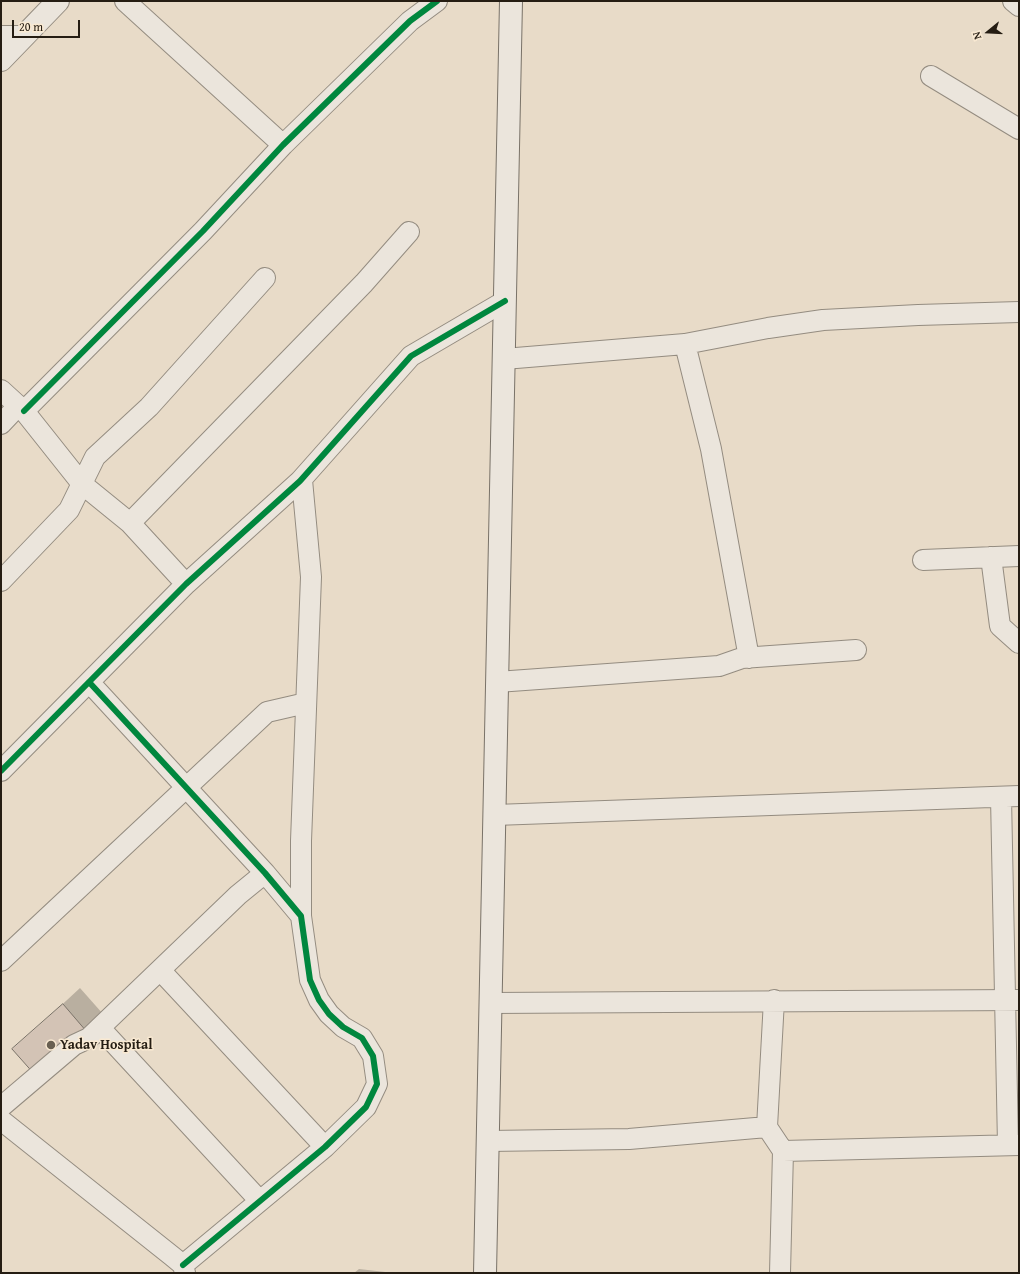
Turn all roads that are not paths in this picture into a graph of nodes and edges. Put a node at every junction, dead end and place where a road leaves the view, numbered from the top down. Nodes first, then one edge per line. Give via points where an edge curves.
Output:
1 (58, 1) edge
2 (125, 1) edge
3 (437, 1) edge
4 (511, 1) edge
5 (1013, 1) edge
6 (1019, 6) edge
7 (1, 36) edge
8 (25, 36) junction
9 (1, 60) edge
10 (931, 76) dead end
11 (1019, 129) edge
12 (283, 145) junction
13 (409, 232) dead end
14 (265, 278) dead end
15 (505, 301) junction
16 (1019, 312) edge
17 (685, 344) junction
18 (504, 359) junction
19 (1, 390) edge
20 (21, 409) junction
21 (1, 424) edge
22 (302, 480) junction
23 (82, 484) junction
24 (130, 523) junction
25 (1019, 556) edge
26 (991, 558) junction
27 (923, 560) dead end
28 (1, 581) edge
29 (186, 584) junction
30 (1019, 643) edge
31 (856, 650) dead end
32 (749, 658) junction
33 (89, 682) junction
34 (497, 682) junction
35 (306, 702) junction
36 (1, 771) edge
37 (187, 788) junction
38 (1010, 796) edge
39 (495, 815) junction
40 (265, 873) junction
41 (301, 916) junction
42 (1, 960) edge
43 (160, 970) junction
44 (774, 1000) junction
45 (1012, 1000) edge
46 (491, 1003) junction
47 (100, 1028) junction
48 (1, 1107) edge
49 (1, 1120) edge
50 (767, 1127) junction
51 (488, 1141) junction
52 (1013, 1145) edge
53 (325, 1147) junction
54 (783, 1151) junction
55 (259, 1200) junction
56 (184, 1269) edge
57 (486, 1273) edge
58 (780, 1273) edge

1 - 8 main road
2 - 12 street
3 - 12 street via 410,21
4 - 15 main road
5 - 6 street
7 - 8 street
8 - 9 main road
10 - 11 street
12 - 20 street via 203,231
13 - 24 street via 364,283
14 - 23 street via 149,407 95,457
15 - 18 main road
15 - 22 street via 411,356
16 - 17 street via 823,320
17 - 18 street
17 - 32 street via 711,449
18 - 34 main road
19 - 20 street
20 - 21 street
20 - 23 street
22 - 29 street
22 - 35 street via 311,577
23 - 24 street
23 - 28 street via 70,510
24 - 29 street
25 - 26 street
26 - 27 street
26 - 30 street via 1000,626
29 - 33 street
31 - 32 street
32 - 34 street via 719,666
33 - 36 street
33 - 37 street
34 - 39 main road
35 - 37 street via 268,712
35 - 41 street
37 - 40 street
37 - 42 street
38 - 39 street
38 - 45 street
39 - 46 main road
40 - 41 street
40 - 43 street via 238,894
41 - 53 street via 310,980 319,1000 343,1027 362,1038 373,1056 377,1084 366,1107
43 - 47 street
43 - 53 street
44 - 45 street
44 - 46 street
44 - 50 street
45 - 52 street
46 - 51 main road
47 - 48 street via 89,1038 74,1045
47 - 55 street
49 - 56 street
50 - 51 street via 629,1139
50 - 54 street
51 - 57 main road
52 - 54 street
53 - 55 street
54 - 58 street
55 - 56 street

